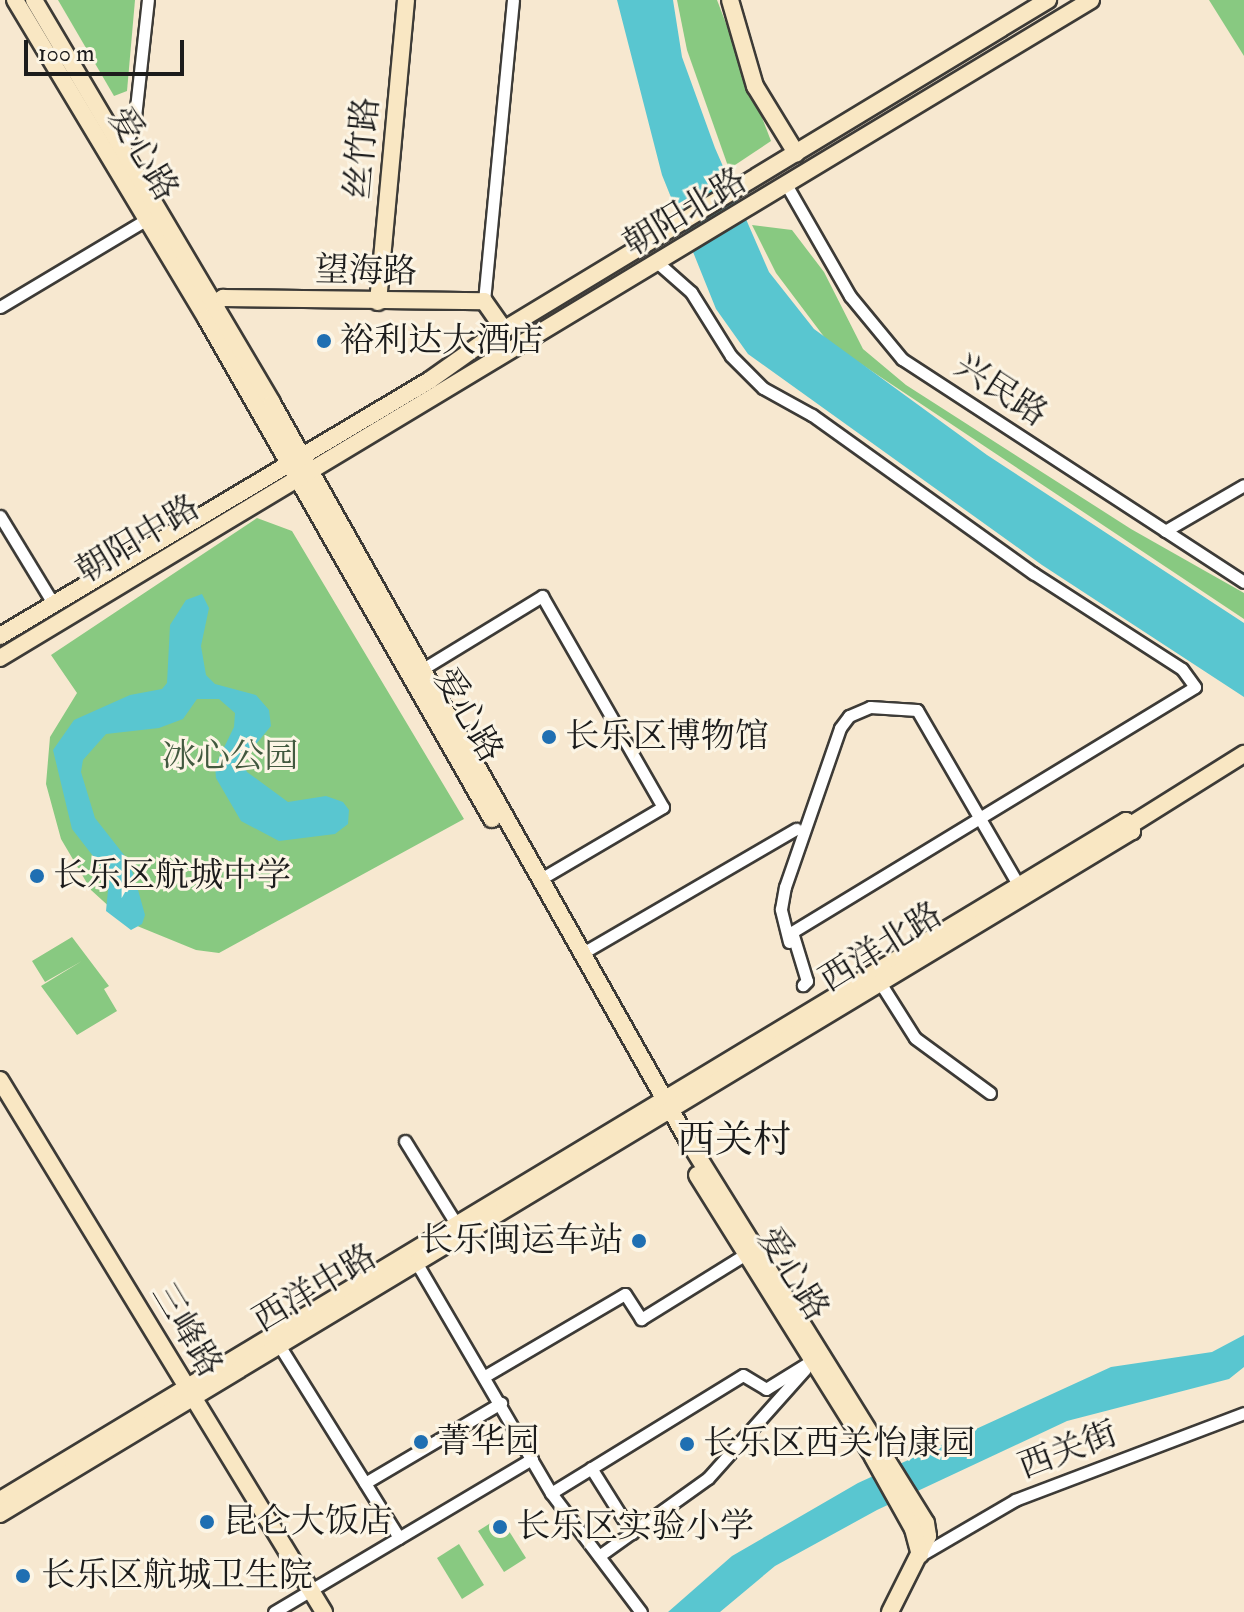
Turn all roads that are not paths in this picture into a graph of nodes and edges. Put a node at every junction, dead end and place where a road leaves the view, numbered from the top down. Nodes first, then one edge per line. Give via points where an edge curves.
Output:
1 (15, 0) edge
2 (34, 0) edge
3 (148, 0) edge
4 (406, 0) edge
5 (513, 0) edge
6 (730, 0) edge
7 (1048, 0) edge
8 (1091, 0) edge
9 (122, 152) junction
10 (796, 153) junction
11 (787, 186) junction
12 (147, 219) junction
13 (658, 263) junction
14 (484, 301) junction
15 (378, 302) junction
16 (213, 304) junction
17 (0, 307) edge
18 (504, 330) junction
19 (294, 461) junction
20 (302, 478) junction
21 (1244, 485) edge
22 (0, 516) edge
23 (1165, 531) junction
24 (94, 578) junction
25 (1244, 582) edge
26 (105, 595) junction
27 (53, 603) junction
28 (0, 636) edge
29 (0, 658) edge
30 (421, 670) junction
31 (1244, 754) edge
32 (980, 818) junction
33 (1129, 826) junction
34 (796, 829) dead end
35 (539, 880) junction
36 (1019, 886) junction
37 (581, 954) junction
38 (879, 981) junction
39 (803, 985) junction
40 (814, 1010) junction
41 (0, 1080) edge
42 (990, 1093) dead end
43 (663, 1108) junction
44 (405, 1141) dead end
45 (459, 1229) junction
46 (746, 1254) junction
47 (416, 1262) junction
48 (279, 1345) junction
49 (817, 1357) junction
50 (485, 1376) junction
51 (190, 1392) junction
52 (501, 1403) junction
53 (1244, 1413) edge
54 (532, 1459) junction
55 (591, 1468) junction
56 (365, 1483) junction
57 (551, 1493) junction
58 (0, 1500) edge
59 (0, 1514) edge
60 (632, 1533) junction
61 (399, 1538) junction
62 (920, 1555) junction
63 (599, 1556) junction
64 (311, 1590) junction
65 (635, 1609) edge
66 (274, 1612) edge
67 (324, 1612) edge
68 (890, 1612) edge

1 - 12 main road, 爱心路
2 - 9 main road, 爱心路
3 - 9 street via 134,126
4 - 15 main road, 丝竹路
5 - 14 street
6 - 10 main road via 755,86
7 - 10 main road, 朝阳北路
8 - 11 main road, 朝阳北路
9 - 16 main road, 爱心路
10 - 18 main road, 朝阳北路
11 - 13 main road, 朝阳北路
11 - 23 street, 兴民路 via 850,296 902,359
12 - 17 street
12 - 19 main road, 爱心路
13 - 20 main road, 朝阳北路
13 - 32 street via 691,292 731,356 763,388 812,415 1033,573 1182,669 1195,687
14 - 15 main road, 望海路
14 - 18 main road
15 - 16 main road, 望海路 via 223,298
16 - 19 main road, 爱心路
18 - 19 main road, 朝阳北路
19 - 20 main road, 爱心路
19 - 24 main road, 朝阳中路
20 - 26 main road, 朝阳中路
20 - 30 main road, 爱心路
20 - 43 main road, 爱心路
21 - 23 street
22 - 27 street
23 - 25 street, 兴民路
24 - 26 main road
24 - 27 main road, 朝阳中路
26 - 29 main road, 朝阳中路
27 - 28 main road, 朝阳中路
30 - 35 main road, 爱心路
30 - 35 street via 542,596 663,807
31 - 33 main road, 西洋北路
32 - 36 street
32 - 39 street via 792,932 807,981
32 - 39 street via 917,710 870,707 849,716 840,728 781,909
33 - 36 main road, 西洋北路
33 - 38 main road, 西洋北路
34 - 37 street
35 - 37 main road, 爱心路
36 - 40 main road, 西洋北路
37 - 43 main road, 爱心路
38 - 42 street via 915,1038
38 - 43 main road, 西洋北路
39 - 40 street
40 - 43 main road, 西洋北路
41 - 51 main road, 三峰路
43 - 45 main road, 西洋中路
43 - 46 main road, 爱心路
43 - 49 main road, 爱心路
44 - 45 street
45 - 47 main road, 西洋中路
45 - 51 main road, 西洋中路
46 - 49 main road, 爱心路
46 - 50 street via 641,1319 625,1294
47 - 48 main road, 西洋中路
47 - 50 street
48 - 51 main road, 西洋中路
48 - 56 street
49 - 55 street via 766,1389 743,1375
49 - 60 street via 708,1478
49 - 62 main road, 爱心路 via 919,1526
50 - 52 street
51 - 58 main road, 西洋中路
51 - 59 main road, 西洋中路
51 - 64 main road, 三峰路
52 - 54 street
52 - 56 street
53 - 62 street, 西关街 via 1015,1500
54 - 57 street
54 - 61 street
55 - 57 street
55 - 60 street
56 - 61 street
57 - 63 street
60 - 63 street
61 - 64 street
62 - 68 main road
63 - 65 street
64 - 66 street
64 - 67 main road, 三峰路

